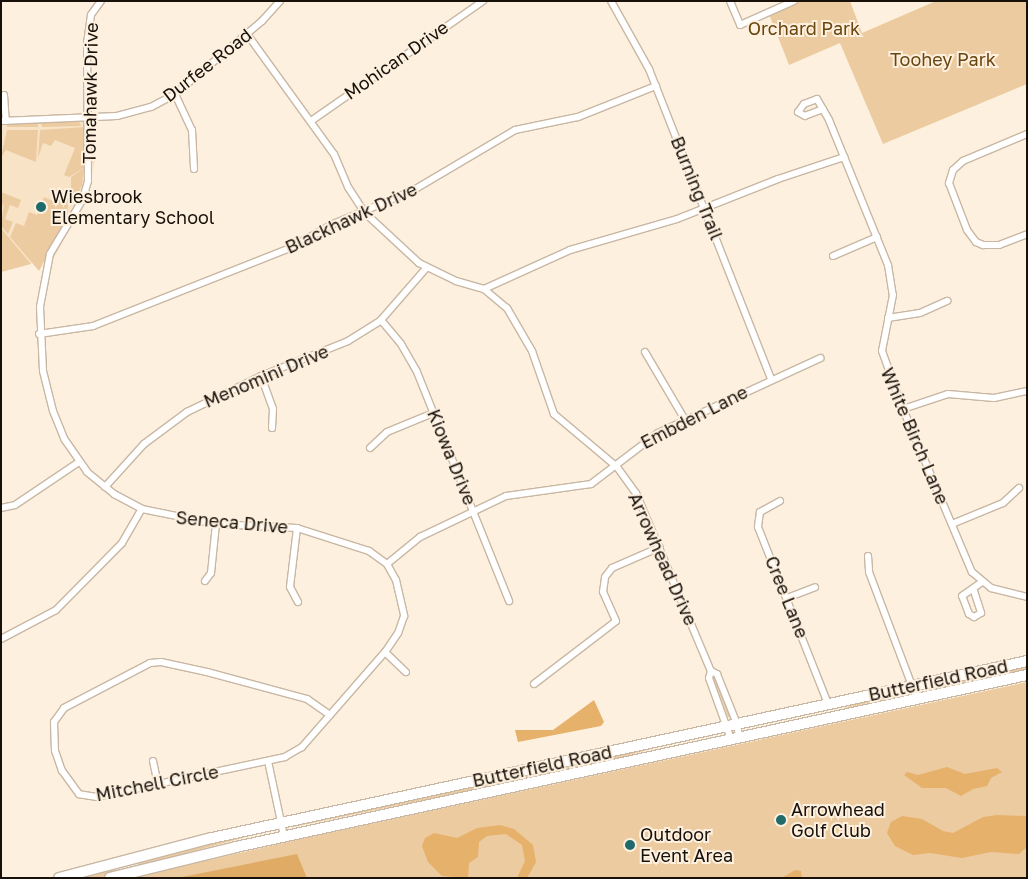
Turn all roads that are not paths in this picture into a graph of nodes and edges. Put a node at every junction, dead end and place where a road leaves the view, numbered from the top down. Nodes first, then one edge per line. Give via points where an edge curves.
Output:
1 (101, 1) edge
2 (280, 1) edge
3 (483, 1) edge
4 (611, 1) edge
5 (730, 1) edge
6 (794, 1) edge
7 (247, 34) junction
8 (656, 86) junction
9 (175, 94) junction
10 (4, 95) dead end
11 (823, 109) junction
12 (88, 117) junction
13 (3, 121) edge
14 (311, 121) junction
15 (1027, 134) edge
16 (844, 156) junction
17 (194, 169) dead end
18 (705, 208) junction
19 (364, 212) junction
20 (1027, 234) edge
21 (877, 237) junction
22 (833, 256) dead end
23 (427, 267) junction
24 (46, 268) joint
25 (484, 289) junction
26 (947, 301) dead end
27 (888, 318) junction
28 (382, 320) junction
29 (39, 334) junction
30 (645, 352) dead end
31 (820, 358) dead end
32 (261, 376) junction
33 (771, 379) junction
34 (1027, 391) edge
35 (903, 410) junction
36 (433, 413) junction
37 (685, 420) junction
38 (272, 428) dead end
39 (370, 448) dead end
40 (79, 462) junction
41 (617, 467) junction
42 (105, 487) junction
43 (1019, 488) dead end
44 (780, 501) dead end
45 (1, 508) edge
46 (142, 509) junction
47 (474, 510) junction
48 (216, 524) junction
49 (952, 524) junction
50 (297, 528) junction
51 (660, 547) junction
52 (868, 556) dead end
53 (387, 564) junction
54 (206, 581) dead end
55 (982, 582) junction
56 (815, 587) dead end
57 (974, 591) dead end
58 (1027, 597) edge
59 (787, 598) junction
60 (510, 601) dead end
61 (298, 602) dead end
62 (1, 638) edge
63 (385, 652) junction
64 (1027, 661) edge
65 (406, 672) dead end
66 (711, 672) junction
67 (1027, 675) edge
68 (534, 684) dead end
69 (915, 685) junction
70 (918, 698) junction
71 (828, 704) junction
72 (330, 715) junction
73 (738, 724) junction
74 (727, 726) junction
75 (735, 738) junction
76 (153, 761) dead end
77 (268, 761) junction
78 (158, 785) junction
79 (281, 823) junction
80 (284, 836) junction
81 (59, 878) edge
82 (110, 878) edge

1 - 12 street, Tomahawk Drive via 91,15 88,33
2 - 7 street, Durfee Road
3 - 14 street, Mohican Drive
4 - 8 street, Burning Trail via 639,48
5 - 6 street via 740,24
7 - 9 street, Durfee Road
7 - 14 street, Arrowhead Drive
8 - 18 street, Burning Trail
8 - 19 street, Blackhawk Drive via 578,116 515,130 412,191
9 - 12 street, Durfee Road via 126,114
9 - 17 street via 192,130
10 - 13 street, Durfee Road
11 - 11 street, White Birch Lane via 817,99 799,108 800,116
11 - 16 street, White Birch Lane
12 - 13 street, Durfee Road
12 - 24 street, Tomahawk Drive via 88,181 83,199 50,254
14 - 19 street, Arrowhead Drive via 334,154
15 - 20 street via 963,161 954,170 949,183 967,230 976,242 999,245
16 - 18 street
16 - 21 street, White Birch Lane
18 - 25 street via 570,250
18 - 33 street, Burning Trail
19 - 23 street, Arrowhead Drive
19 - 29 street, Blackhawk Drive via 290,248 93,326
21 - 22 street
21 - 27 street, White Birch Lane via 892,281
23 - 25 street, Arrowhead Drive via 456,281
23 - 28 street, Menomini Drive
24 - 29 street, Seneca Drive
25 - 41 street, Arrowhead Drive via 507,308 520,327 554,414
26 - 27 street via 920,313
27 - 35 street, White Birch Lane via 883,335 883,358
28 - 32 street, Menomini Drive via 348,341
28 - 36 street, Kiowa Drive via 406,352
29 - 40 street, Seneca Drive via 51,403 65,440
30 - 37 street
31 - 33 street, Embden Lane
32 - 38 street via 273,409
32 - 42 street, Menomini Drive via 171,422 144,444
33 - 37 street, Embden Lane
34 - 35 street via 994,398 948,394
35 - 49 street, White Birch Lane
36 - 39 street via 385,433
36 - 47 street, Kiowa Drive
37 - 41 street, Embden Lane via 646,439 628,452
40 - 42 street, Seneca Drive
40 - 45 street via 9,507
41 - 47 street, Embden Lane via 586,486 513,494
41 - 51 street, Arrowhead Drive via 641,502
42 - 46 street, Seneca Drive
43 - 49 street via 1003,503
44 - 59 street, Cree Lane via 760,512 756,522
46 - 48 street, Seneca Drive
46 - 62 street via 122,543 56,610
47 - 53 street, Embden Lane via 420,537
47 - 60 street, Kiowa Drive
48 - 50 street, Seneca Drive
48 - 54 street via 211,573
49 - 55 street, White Birch Lane via 968,565
50 - 53 street, Seneca Drive via 352,544
50 - 61 street via 290,587
51 - 66 street, Arrowhead Drive
51 - 68 street via 612,568 604,577 603,592 616,621
52 - 69 street via 869,572
53 - 63 street via 400,590 404,616 398,633
55 - 57 street
55 - 58 street, White Birch Lane via 999,592
56 - 59 street
59 - 71 street, Cree Lane
63 - 65 street
63 - 72 street
64 - 69 main road, Butterfield Road
66 - 73 street, Arrowhead Drive via 717,674
66 - 74 street, Arrowhead Drive via 709,678
67 - 70 main road, Butterfield Road
69 - 70 street
69 - 71 main road, Butterfield Road
70 - 75 main road, Butterfield Road
71 - 73 main road, Butterfield Road
72 - 77 street, Mitchell Circle via 302,747
72 - 78 street, Mitchell Circle via 308,699 161,662 139,666 73,702 54,722 55,751 62,771 79,794 97,797
73 - 74 main road, Butterfield Road
73 - 75 street, Arrowhead Drive
74 - 75 street, Arrowhead Drive
74 - 79 main road, Butterfield Road
75 - 80 main road, Butterfield Road
76 - 78 street
77 - 78 street, Mitchell Circle
77 - 79 street
79 - 80 street
79 - 81 main road, Butterfield Road
80 - 82 main road, Butterfield Road

